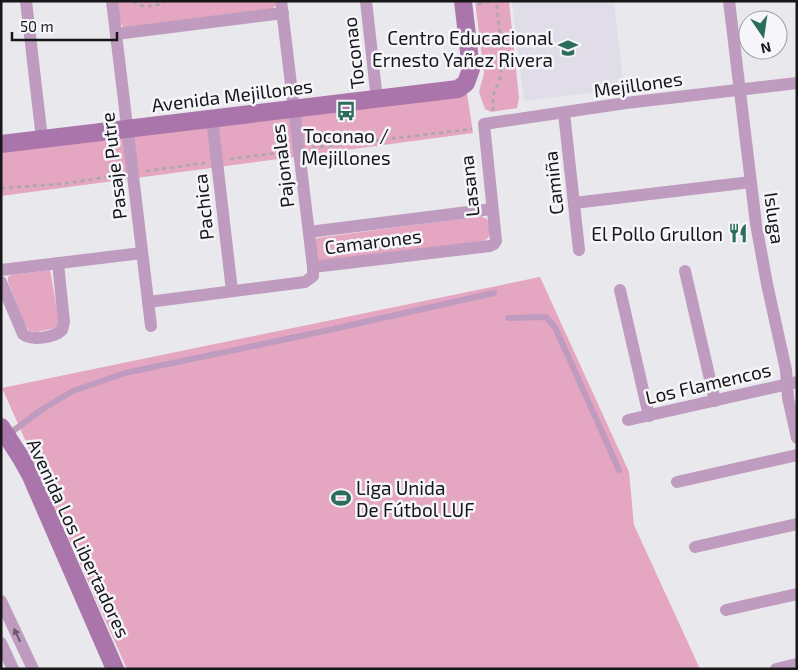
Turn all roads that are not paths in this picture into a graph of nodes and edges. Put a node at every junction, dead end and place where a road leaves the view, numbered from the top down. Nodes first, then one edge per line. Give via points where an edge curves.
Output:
1 (26, 1) edge
2 (112, 1) edge
3 (366, 1) edge
4 (463, 1) edge
5 (729, 1) edge
6 (282, 7) edge
7 (116, 34) junction
8 (797, 83) edge
9 (739, 90) junction
10 (377, 100) junction
11 (294, 109) junction
12 (564, 113) junction
13 (212, 119) junction
14 (487, 125) joint
15 (127, 129) junction
16 (42, 139) junction
17 (1, 144) edge
18 (751, 182) junction
19 (574, 203) junction
20 (492, 209) junction
21 (309, 232) junction
22 (494, 244) joint
23 (579, 250) dead end
24 (142, 253) junction
25 (58, 263) junction
26 (313, 267) junction
27 (1, 270) edge
28 (685, 271) dead end
29 (1, 282) edge
30 (620, 290) dead end
31 (232, 291) junction
32 (494, 294) dead end
33 (148, 302) junction
34 (508, 318) dead end
35 (151, 326) dead end
36 (792, 383) edge
37 (715, 401) junction
38 (648, 416) junction
39 (628, 420) dead end
40 (4, 431) edge
41 (797, 438) edge
42 (797, 455) edge
43 (618, 470) dead end
44 (677, 482) dead end
45 (797, 524) edge
46 (695, 547) dead end
47 (797, 594) edge
48 (1, 601) edge
49 (726, 610) dead end
50 (1, 643) edge
51 (797, 664) edge
52 (13, 669) edge
53 (34, 669) edge
54 (115, 669) edge
55 (776, 669) edge

1 - 16 street
2 - 7 street, Pasaje Putre
3 - 10 street, Toconao
4 - 10 street, Avenida Mejillones via 470,69 466,83 452,91
5 - 9 street, Isluga
6 - 7 street
6 - 11 street, Pajonales
7 - 15 street, Pasaje Putre
8 - 9 street, Mejillones
9 - 12 street, Mejillones
9 - 18 street, Isluga
10 - 11 street, Avenida Mejillones
11 - 13 street, Avenida Mejillones
11 - 21 street, Pajonales
12 - 14 street, Mejillones
12 - 19 street, Camiña
13 - 15 street, Avenida Mejillones
13 - 31 street, Pachica
14 - 20 street, Lasana
15 - 16 street, Avenida Mejillones
15 - 24 street, Pasaje Putre
16 - 17 street, Avenida Mejillones
18 - 19 street
18 - 36 street, Isluga via 762,260 786,370
19 - 23 street, Camiña
20 - 21 street, Camarones
20 - 22 street, Lasana
21 - 26 street, Pajonales
22 - 26 street, Camarones
24 - 25 street
24 - 33 street, Pasaje Putre
25 - 27 street
25 - 29 street via 64,322 62,330 55,334 30,338 23,334
26 - 31 street, Camarones via 313,276 305,282
28 - 37 street
30 - 38 street
31 - 33 street, Camarones
32 - 40 lane via 125,373 73,391
33 - 35 street, Pasaje Putre
34 - 43 lane via 546,317 555,327
36 - 37 street, Los Flamencos
36 - 41 street, Isluga via 788,398
37 - 38 street, Los Flamencos
38 - 39 street, Los Flamencos
40 - 54 street, Avenida Los Libertadores via 30,474
42 - 44 street
45 - 46 street
47 - 49 street
53 -> 48 street
50 - 52 street
51 - 55 street

